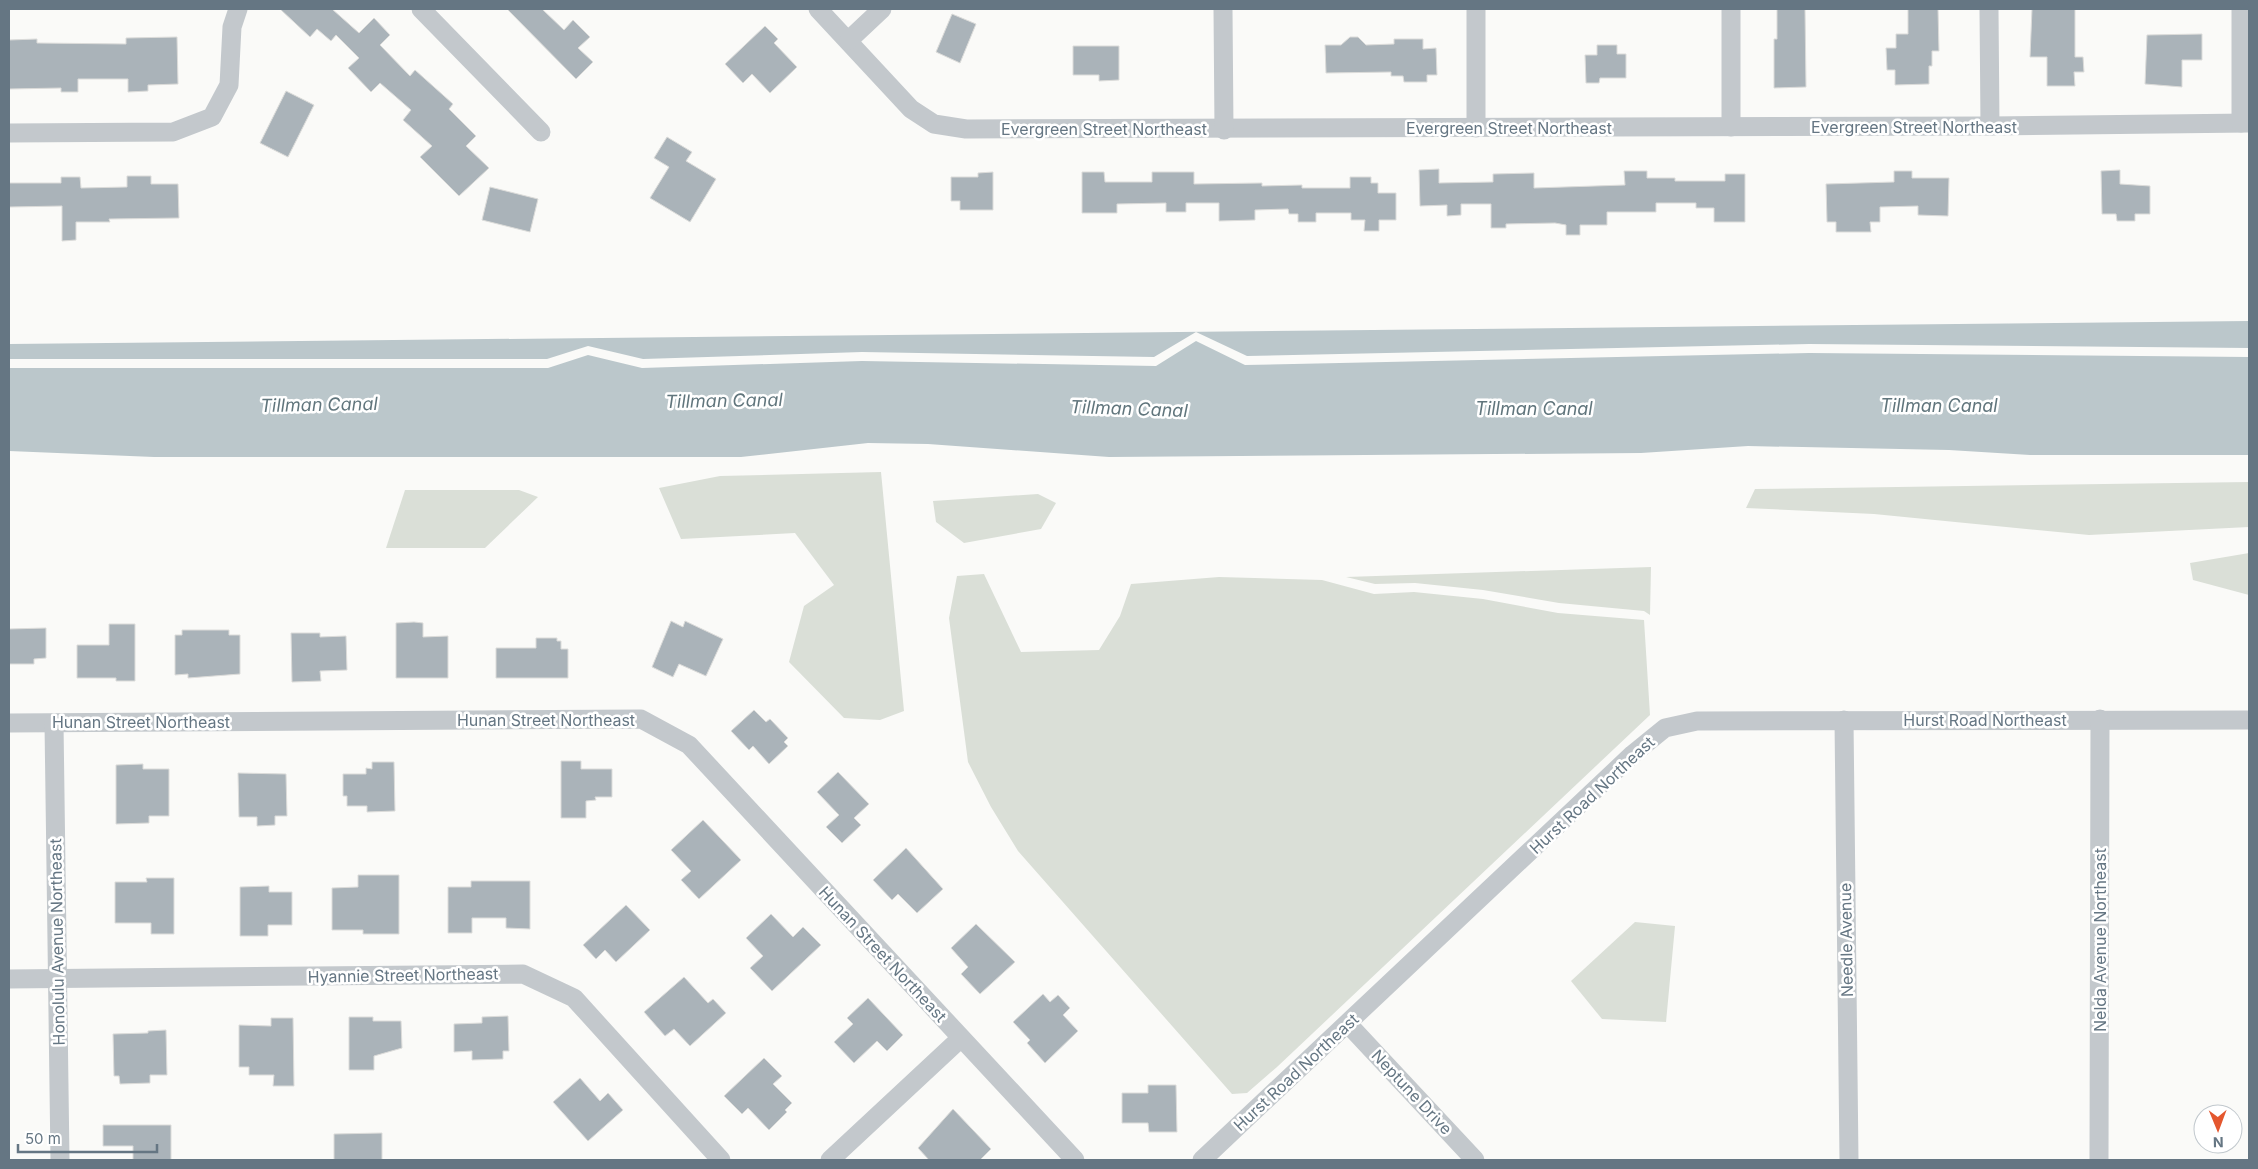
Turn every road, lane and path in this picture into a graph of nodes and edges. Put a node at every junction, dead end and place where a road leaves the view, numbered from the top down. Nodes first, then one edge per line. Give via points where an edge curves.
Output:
1 (238, 9) edge
2 (421, 9) edge
3 (818, 9) edge
4 (882, 9) edge
5 (1223, 9) edge
6 (1476, 9) edge
7 (1731, 9) edge
8 (1989, 9) edge
9 (2241, 9) edge
10 (849, 40) junction
11 (2245, 123) edge
12 (1990, 126) junction
13 (1732, 127) junction
14 (1476, 128) junction
15 (1224, 130) junction
16 (541, 132) dead end
17 (9, 133) edge
18 (1844, 720) junction
19 (2100, 720) junction
20 (2249, 720) edge
21 (9, 723) edge
22 (54, 723) junction
23 (9, 979) edge
24 (57, 979) junction
25 (1348, 1024) junction
26 (961, 1038) junction
27 (60, 1160) edge
28 (721, 1160) edge
29 (830, 1160) edge
30 (1076, 1160) edge
31 (1202, 1160) edge
32 (1475, 1160) edge
33 (1849, 1160) edge
34 (2099, 1160) edge

1 - 17 street via 232,27 228,85 212,117 173,132
2 - 16 street
3 - 10 street, Evergreen Street Northeast
4 - 10 street
5 - 15 street
6 - 14 street
7 - 13 street
8 - 12 street
9 - 11 street
10 - 15 street, Evergreen Street Northeast via 911,109 934,124 966,129
11 - 12 street, Evergreen Street Northeast
12 - 13 street, Evergreen Street Northeast
13 - 14 street, Evergreen Street Northeast
14 - 15 street, Evergreen Street Northeast
18 - 19 street, Hurst Road Northeast
18 - 25 street, Hurst Road Northeast via 1697,721 1666,728 1633,754
18 - 33 street, Needle Avenue
19 - 20 street, Hurst Road Northeast
19 - 34 street, Nelda Avenue Northeast
21 - 22 street, Hunan Street Northeast
22 - 24 street, Honolulu Avenue Northeast
22 - 26 street, Hunan Street Northeast via 641,719 690,745
23 - 24 street, Hyannie Street Northeast
24 - 27 street, Honolulu Avenue Northeast
24 - 28 street, Hyannie Street Northeast via 523,974 574,998
25 - 31 street, Hurst Road Northeast
25 - 32 street, Neptune Drive
26 - 29 street
26 - 30 street, Hunan Street Northeast

